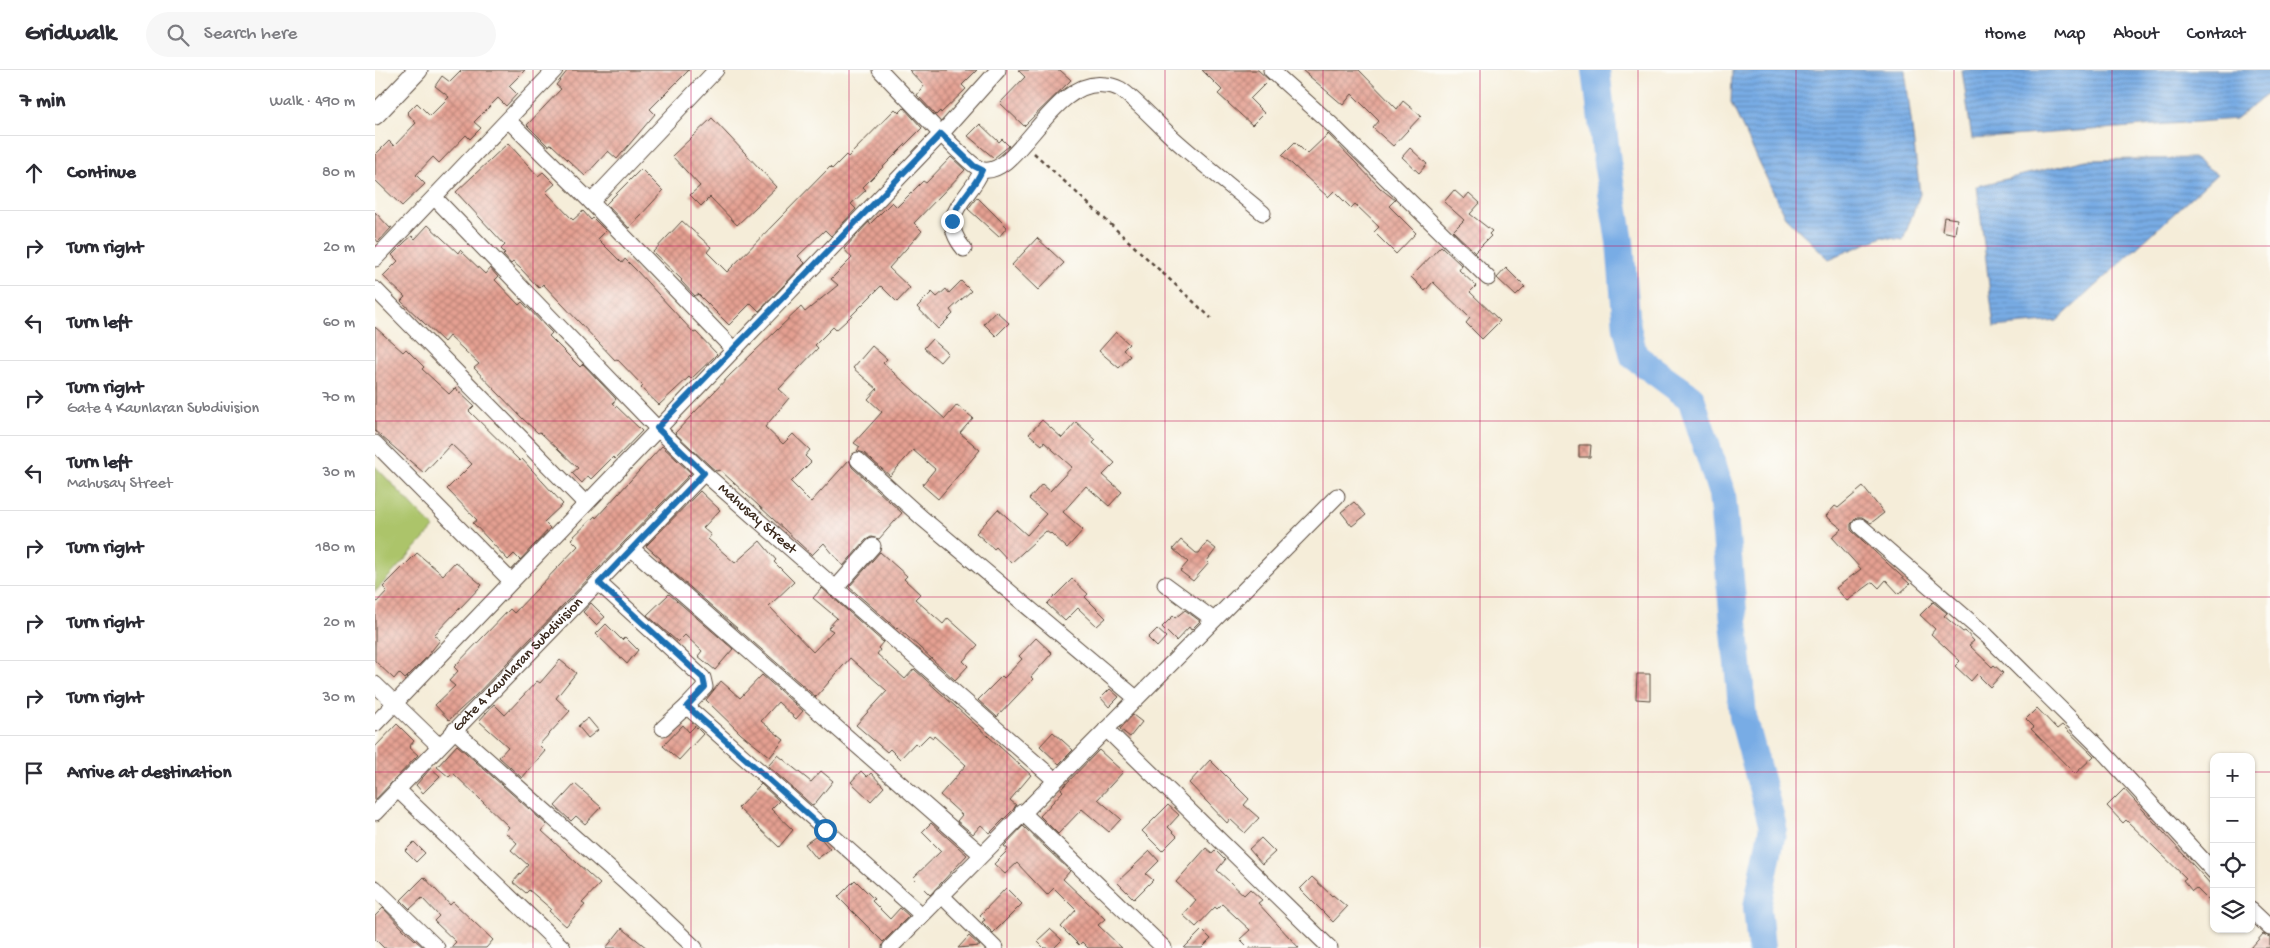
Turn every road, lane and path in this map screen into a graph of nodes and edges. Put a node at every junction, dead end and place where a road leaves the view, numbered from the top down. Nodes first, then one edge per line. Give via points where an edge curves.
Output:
1 (418, 70) edge
2 (555, 70) edge
3 (716, 70) edge
4 (880, 70) edge
5 (999, 70) edge
6 (1271, 70) edge
7 (375, 115) edge
8 (509, 121) junction
9 (941, 134) junction
10 (1023, 143) junction
11 (982, 170) junction
12 (435, 198) junction
13 (591, 202) junction
14 (1263, 214) dead end
15 (964, 249) dead end
16 (375, 259) edge
17 (1488, 278) dead end
18 (375, 289) edge
19 (1211, 318) dead end
20 (734, 350) junction
21 (657, 428) junction
22 (375, 443) edge
23 (858, 460) dead end
24 (704, 473) junction
25 (1337, 496) dead end
26 (585, 503) junction
27 (1860, 526) dead end
28 (873, 546) dead end
29 (631, 548) junction
30 (511, 581) junction
31 (599, 583) junction
32 (1165, 584) dead end
33 (835, 588) junction
34 (1213, 620) junction
35 (375, 684) edge
36 (1136, 698) junction
37 (395, 704) junction
38 (687, 706) junction
39 (375, 724) edge
40 (663, 728) dead end
41 (1106, 729) junction
42 (454, 730) junction
43 (439, 746) junction
44 (1054, 779) junction
45 (397, 789) junction
46 (1023, 812) junction
47 (375, 813) edge
48 (981, 854) junction
49 (2210, 868) edge
50 (375, 888) edge
51 (941, 895) junction
52 (2255, 914) edge
53 (922, 915) junction
54 (2270, 928) edge
55 (1155, 945) edge
56 (437, 948) edge
57 (563, 948) edge
58 (695, 948) edge
59 (889, 948) edge
60 (995, 948) edge
61 (1330, 948) edge

1 - 7 main road
2 - 8 street
3 - 13 street
4 - 9 street
5 - 9 street
6 - 17 street via 1331,124
8 - 12 street
8 - 13 street
9 - 11 street
9 - 20 street
10 - 11 street via 999,167
10 - 14 street via 1060,102 1074,92 1089,85 1105,85 1120,90
10 - 19 path
11 - 15 street via 954,212 953,230
12 - 16 street
12 - 21 street, Mahusay Street
13 - 20 street
18 - 26 street
20 - 21 street
21 - 24 street, Mahusay Street
21 - 26 street
22 - 30 street
23 - 36 street
24 - 29 street, Gate 4 Kaunlaran Subdivision
24 - 33 street, Mahusay Street
25 - 34 street
26 - 30 street
27 - 49 street via 1987,636 2096,744
28 - 33 street
29 - 31 street, Gate 4 Kaunlaran Subdivision
29 - 48 street
30 - 37 street
31 - 38 street via 703,678 705,687
31 - 42 street, Gate 4 Kaunlaran Subdivision
32 - 34 street
33 - 44 street, Mahusay Street
34 - 36 street
35 - 37 street
36 - 41 street
37 - 39 street
37 - 43 street
38 - 40 street
38 - 53 street
41 - 44 street
41 - 61 street
42 - 43 street, Gate 4 Kaunlaran Subdivision
42 - 58 street
43 - 45 street, Gate 4 Kaunlaran Subdivision
44 - 46 street
45 - 47 street, Gate 4 Kaunlaran Subdivision
45 - 57 street
46 - 48 street
46 - 55 street
48 - 51 street
50 - 56 street
51 - 53 street
51 - 60 street
52 - 54 street
53 - 59 street

